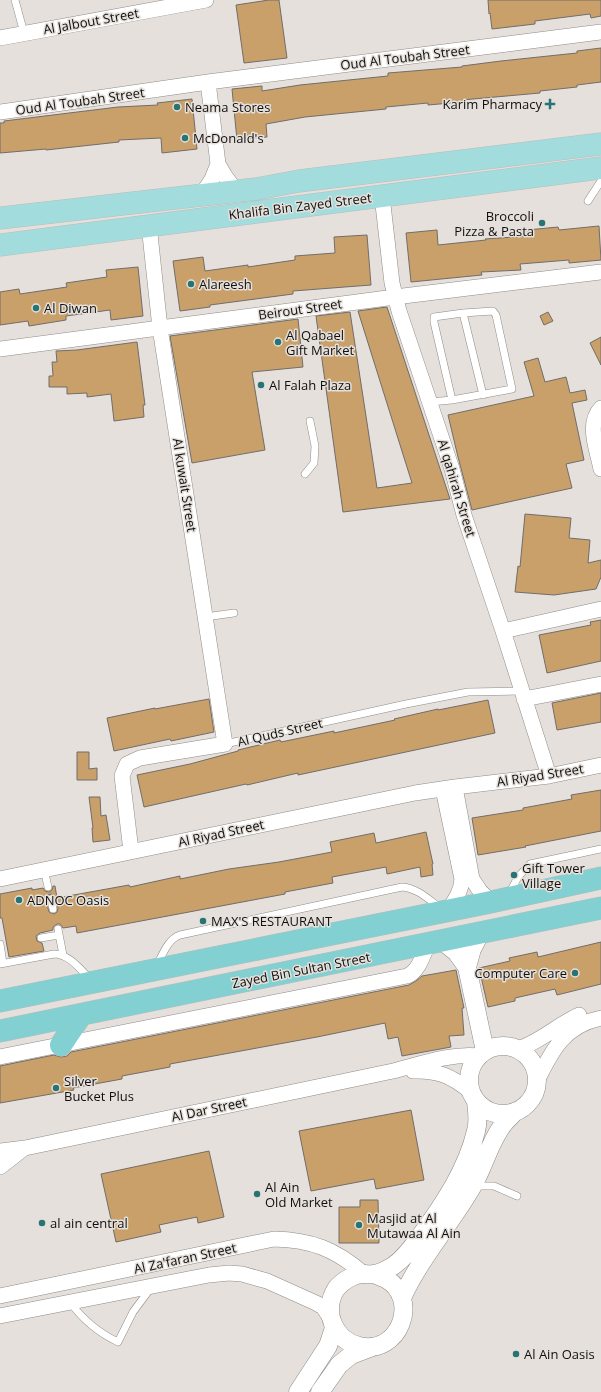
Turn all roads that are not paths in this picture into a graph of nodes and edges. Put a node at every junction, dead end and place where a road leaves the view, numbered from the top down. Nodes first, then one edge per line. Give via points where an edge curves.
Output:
1 (16, 0) edge
2 (206, 0) edge
3 (601, 32) edge
4 (24, 33) junction
5 (0, 38) edge
6 (208, 82) junction
7 (0, 112) edge
8 (601, 144) edge
9 (218, 164) junction
10 (601, 168) edge
11 (601, 180) edge
12 (236, 191) junction
13 (200, 195) junction
14 (382, 196) junction
15 (588, 201) dead end
16 (0, 218) edge
17 (149, 226) junction
18 (0, 245) edge
19 (601, 272) edge
20 (395, 296) junction
21 (463, 313) junction
22 (160, 328) junction
23 (0, 349) edge
24 (483, 395) junction
25 (452, 400) junction
26 (430, 402) junction
27 (601, 408) edge
28 (310, 421) dead end
29 (601, 469) edge
30 (305, 474) dead end
31 (601, 609) edge
32 (234, 613) dead end
33 (205, 617) junction
34 (503, 631) junction
35 (601, 684) edge
36 (523, 695) junction
37 (224, 744) junction
38 (601, 765) edge
39 (549, 776) junction
40 (449, 788) junction
41 (601, 849) edge
42 (131, 851) junction
43 (44, 869) junction
44 (601, 878) edge
45 (0, 879) edge
46 (48, 887) dead end
47 (51, 899) dead end
48 (498, 900) junction
49 (601, 908) edge
50 (53, 909) dead end
51 (446, 911) junction
52 (481, 932) junction
53 (41, 938) dead end
54 (435, 942) junction
55 (2, 944) edge
56 (63, 955) junction
57 (2, 964) edge
58 (467, 967) junction
59 (154, 970) junction
60 (93, 982) junction
61 (0, 1001) edge
62 (601, 1008) edge
63 (81, 1015) junction
64 (601, 1018) edge
65 (0, 1031) edge
66 (61, 1045) junction
67 (518, 1049) junction
68 (482, 1053) junction
69 (0, 1057) edge
70 (392, 1071) junction
71 (537, 1081) junction
72 (473, 1096) junction
73 (516, 1111) junction
74 (25, 1148) junction
75 (0, 1151) edge
76 (0, 1167) edge
77 (473, 1186) junction
78 (517, 1196) dead end
79 (369, 1274) junction
80 (153, 1286) junction
81 (0, 1296) edge
82 (402, 1298) junction
83 (69, 1302) junction
84 (0, 1316) edge
85 (332, 1323) junction
86 (372, 1347) junction
87 (298, 1392) edge
88 (320, 1392) edge

1 - 4 lane
2 - 4 street, Al Jalbout Street
3 - 6 street, Oud Al Toubah Street
4 - 5 street, Al Jalbout Street
6 - 7 street, Oud Al Toubah Street
6 - 9 street
8 - 12 main road, Khalifa Bin Zayed Street
9 - 12 street
9 - 13 street via 212,179
10 - 14 main road, Khalifa Bin Zayed Street
11 - 15 lane
12 - 13 main road, Khalifa Bin Zayed Street
13 - 16 main road, Khalifa Bin Zayed Street
14 - 17 main road, Khalifa Bin Zayed Street
14 - 20 street, Al qahirah Street
17 - 18 main road, Khalifa Bin Zayed Street
17 - 22 street, Al kuwait Street
19 - 20 street, Beirout Street
20 - 22 street, Beirout Street
20 - 26 street, Al qahirah Street
21 - 24 lane
21 - 24 lane via 491,310 496,315 512,389
21 - 25 lane via 438,316 433,320
22 - 23 street, Beirout Street
22 - 33 street, Al kuwait Street
24 - 25 lane
25 - 26 lane
26 - 34 street, Al qahirah Street
27 - 29 street via 596,413 593,426
28 - 30 lane via 315,446 314,463
31 - 34 street
32 - 33 lane
33 - 37 street, Al kuwait Street
34 - 36 street, Al qahirah Street
35 - 36 street
36 - 37 lane, Al Quds Street via 468,692
36 - 39 street, Al qahirah Street
37 - 42 street, Al Quds Street via 140,758 127,764 122,776
38 - 39 street, Al Riyad Street
39 - 40 street, Al Riyad Street
40 - 42 street, Al Riyad Street
40 - 48 street via 472,879 480,891
40 - 51 street via 462,887
41 - 48 lane via 530,864
42 - 43 street, Al Riyad Street
43 - 45 street, Al Riyad Street
43 - 46 lane
44 - 48 highway
47 - 50 lane
48 - 51 highway
49 - 52 highway, Zayed Bin Sultan Street
51 - 59 highway
51 - 59 lane via 416,890 402,887 180,935 171,941
52 - 54 highway, Zayed Bin Sultan Street
52 - 58 street via 472,949
53 - 56 lane via 58,932
54 - 58 street via 456,952
54 - 63 highway, Zayed Bin Sultan Street
54 - 66 street via 417,968 407,976
55 - 57 lane
56 - 57 lane via 54,954
56 - 60 lane
58 - 68 street
59 - 60 highway
60 - 61 highway
62 - 67 street via 572,1019 532,1045
63 - 65 highway, Zayed Bin Sultan Street
63 - 66 highway
64 - 71 street via 578,1025 566,1035 555,1048
66 - 69 street
67 - 68 street via 501,1046
67 - 71 street via 532,1062
68 - 70 street, Al Dar Street via 452,1056
68 - 72 street via 471,1068 469,1076
70 - 72 street, Al Dar Street via 438,1072 455,1079
70 - 74 street, Al Dar Street
71 - 73 street via 531,1099
72 - 73 street via 484,1108 494,1113 506,1114
72 - 79 street via 477,1119 474,1141 447,1198 407,1253 392,1267
73 - 77 street via 499,1130
74 - 75 street, Al Dar Street
74 - 76 street, Al Dar Street
77 - 78 lane via 494,1186
77 - 82 street via 414,1273
79 - 81 street, Al Za'faran Street via 322,1246 302,1241 274,1240
79 - 82 street via 386,1279 396,1287
79 - 85 street via 353,1276 337,1289 330,1308
80 - 83 street, Al Za'faran Street
80 - 83 lane via 133,1312 118,1342 90,1325
80 - 85 street, Al Za'faran Street via 209,1275 242,1274 308,1298 323,1307
82 - 86 street via 404,1309 398,1330 382,1344
83 - 84 street, Al Za'faran Street
85 - 86 street via 341,1337 350,1343 360,1347
85 - 87 street via 326,1351
86 - 88 street via 351,1355 339,1366

